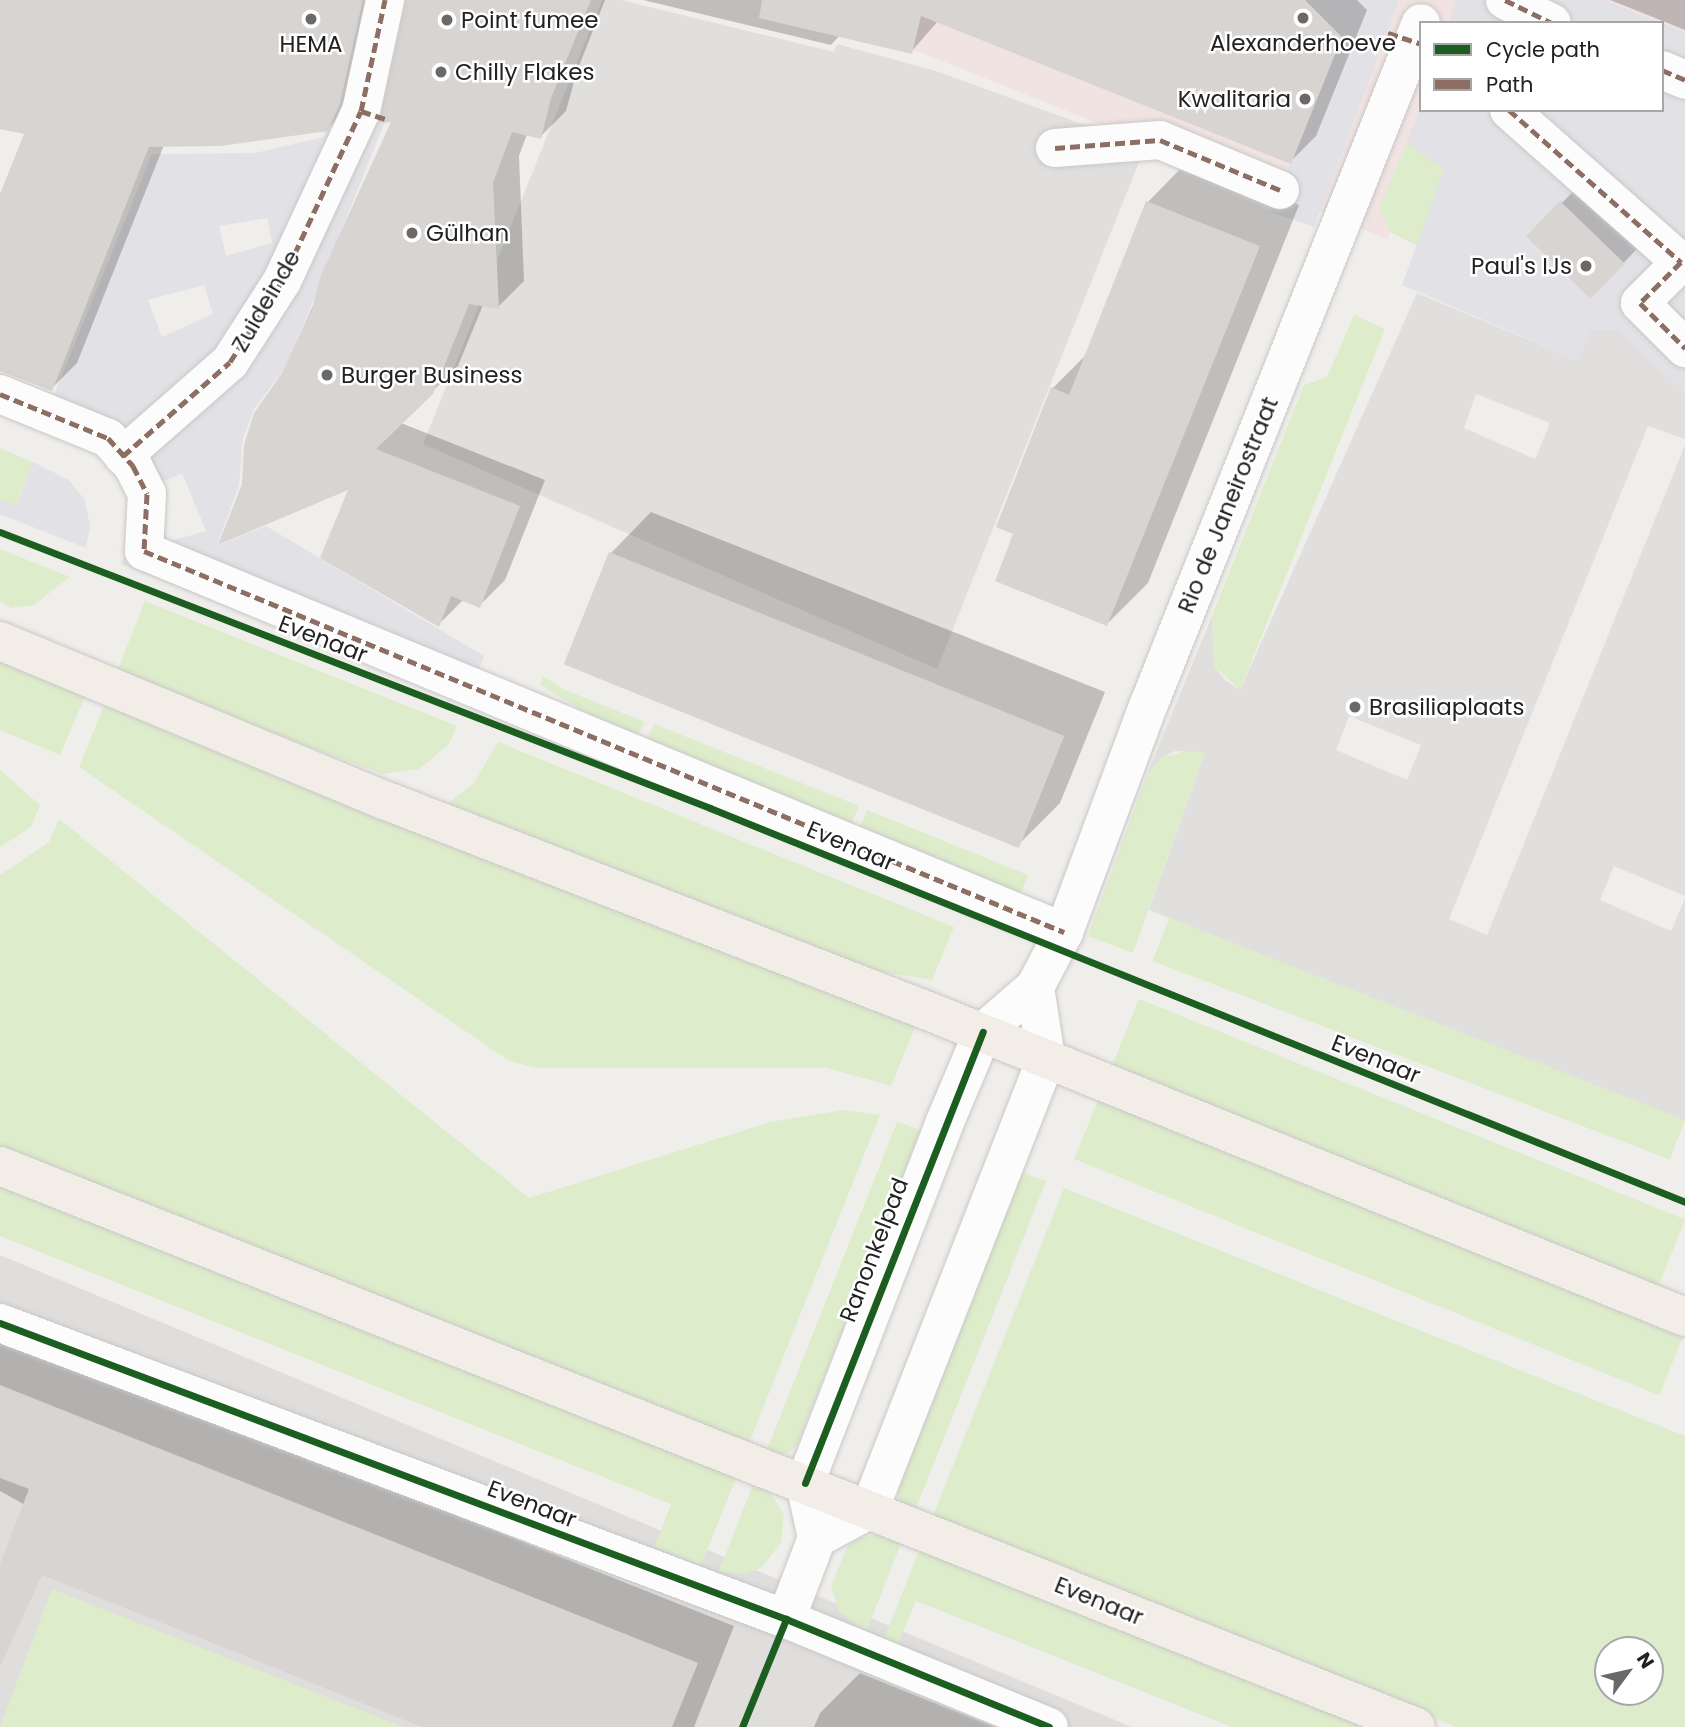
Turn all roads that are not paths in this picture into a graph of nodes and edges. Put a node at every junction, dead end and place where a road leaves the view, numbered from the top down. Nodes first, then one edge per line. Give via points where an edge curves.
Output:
1 (385, 0) edge
2 (1428, 0) edge
3 (1505, 0) edge
4 (1548, 21) edge
5 (1413, 33) edge
6 (1664, 71) edge
7 (1685, 80) edge
8 (1511, 112) edge
9 (1055, 148) dead end
10 (1280, 190) dead end
11 (1685, 348) edge
12 (0, 394) edge
13 (123, 456) junction
14 (0, 641) edge
15 (1064, 932) junction
16 (1035, 987) junction
17 (983, 1032) junction
18 (1046, 1059) junction
19 (0, 1166) edge
20 (1685, 1317) edge
21 (0, 1323) edge
22 (805, 1483) junction
23 (869, 1510) junction
24 (817, 1538) junction
25 (786, 1619) junction
26 (1049, 1727) edge
27 (1416, 1727) edge

1 - 13 street, Zuideinde via 373,115 282,281 230,362
2 - 5 street, Rio de Janeirostraat
3 - 4 street
5 - 15 street, Rio de Janeirostraat
6 - 7 street
8 - 11 street via 1681,261 1640,303
9 - 10 street via 1160,140
12 - 13 street via 108,438
13 - 15 street via 147,494 144,551
14 - 17 main road via 387,802
15 - 16 street, Rio de Janeirostraat
16 - 17 street, Rio de Janeirostraat
16 - 18 street
17 - 18 main road
17 - 22 street, Ranonkelpad
18 - 20 main road
18 - 23 street
19 - 22 main road, Evenaar
21 - 25 street, Evenaar
22 - 23 main road, Evenaar
22 - 24 street
23 - 24 street
23 - 27 main road, Evenaar
24 - 25 street
25 - 26 street, Evenaar

